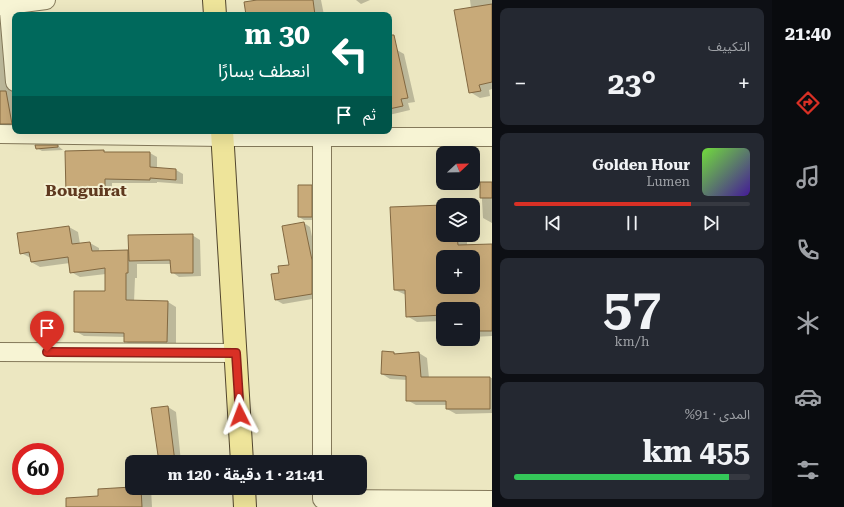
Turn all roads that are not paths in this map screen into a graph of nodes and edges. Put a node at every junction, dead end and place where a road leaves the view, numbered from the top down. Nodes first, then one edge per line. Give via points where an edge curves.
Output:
1 (46, 0) edge
2 (214, 0) edge
3 (6, 4) edge
4 (215, 12) edge
5 (12, 56) edge
6 (12, 133) edge
7 (0, 134) edge
8 (222, 134) edge
9 (322, 137) junction
10 (492, 137) edge
11 (0, 352) edge
12 (236, 353) junction
13 (242, 455) edge
14 (322, 455) edge
15 (244, 495) edge
16 (322, 495) edge
17 (492, 500) edge
18 (436, 503) edge
19 (245, 507) edge

1 - 3 street
2 - 4 main road
3 - 5 street
6 - 7 street
8 - 9 street
8 - 12 main road
9 - 10 street
9 - 14 street
11 - 12 street
12 - 13 main road
15 - 19 main road
16 - 18 street via 322,499
17 - 18 street

